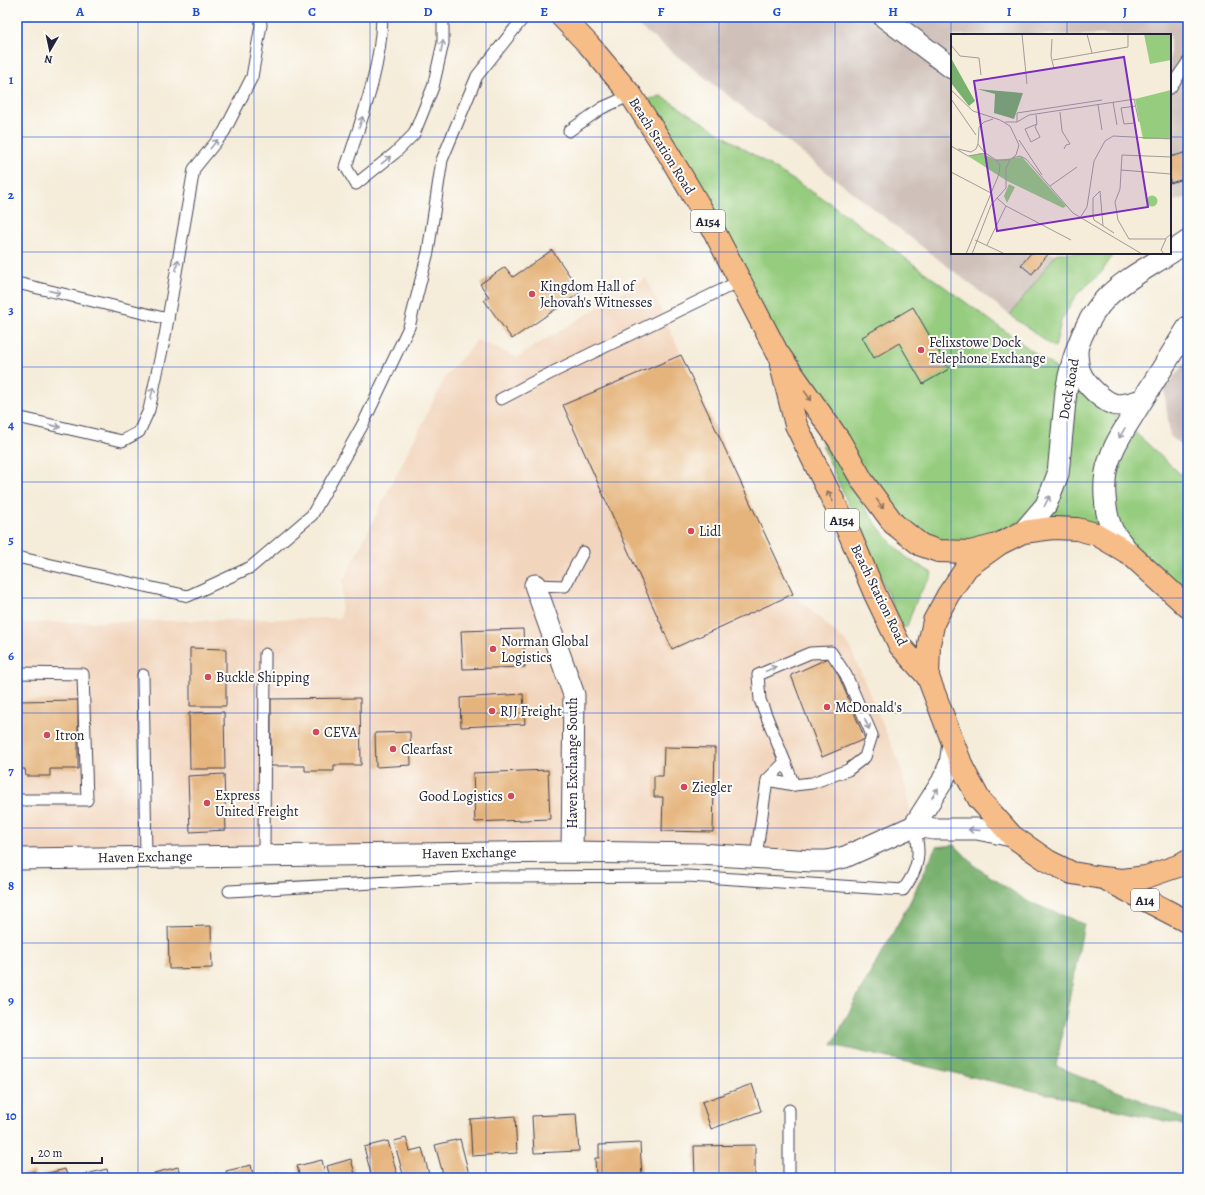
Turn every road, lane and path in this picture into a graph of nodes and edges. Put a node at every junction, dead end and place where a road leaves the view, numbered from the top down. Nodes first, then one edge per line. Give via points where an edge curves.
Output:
1 (260, 17) edge
2 (382, 17) edge
3 (443, 17) edge
4 (524, 17) edge
5 (562, 17) edge
6 (884, 17) edge
7 (1188, 62) edge
8 (951, 67) edge
9 (1171, 87) edge
10 (631, 95) junction
11 (569, 131) dead end
12 (1170, 254) edge
13 (740, 281) junction
14 (17, 283) edge
15 (168, 319) junction
16 (1188, 327) edge
17 (1077, 348) junction
18 (777, 352) junction
19 (501, 400) dead end
20 (1142, 400) junction
21 (17, 417) edge
22 (1023, 532) junction
23 (999, 544) junction
24 (583, 552) dead end
25 (1130, 554) junction
26 (17, 557) edge
27 (534, 585) joint
28 (1188, 607) edge
29 (265, 654) dead end
30 (17, 673) edge
31 (143, 675) dead end
32 (928, 677) junction
33 (953, 742) junction
34 (784, 762) junction
35 (767, 780) junction
36 (794, 785) junction
37 (17, 800) edge
38 (914, 826) junction
39 (1012, 836) junction
40 (572, 852) junction
41 (264, 856) junction
42 (146, 857) junction
43 (756, 857) junction
44 (17, 859) edge
45 (1188, 860) edge
46 (1102, 878) junction
47 (229, 891) dead end
48 (1188, 922) edge
49 (789, 1110) dead end
50 (789, 1178) edge

15 -> 1 lane via 194,169 224,132 252,78 261,25
2 - 3 lane via 382,34 372,89 346,167 356,184 414,134 434,87 443,43
4 - 26 lane via 477,76 442,160 428,252 409,327 363,424 312,515 251,568 188,596
5 - 10 main road, Beach Station Road / A154
6 - 8 street
7 - 9 lane
10 - 11 lane via 602,108
10 - 13 main road, Beach Station Road / A154 via 713,229
12 - 17 street, Dock Road via 1107,297 1089,320
13 - 18 main road, Beach Station Road / A154
13 - 19 lane
14 -> 15 lane
21 -> 15 lane via 122,441 139,432 149,410
16 - 20 street
17 - 20 street via 1080,372 1097,394 1116,405
22 -> 17 street, Dock Road via 1046,505 1058,474 1068,377
18 -> 23 main road, Beach Station Road / A154 via 839,440 863,482 894,524 921,546 938,551 970,552
32 -> 18 main road, Beach Station Road / A154 via 900,646 850,535 796,425
20 -> 25 street via 1108,462 1105,483 1106,507 1113,531
22 - 23 main road
22 - 25 main road via 1053,528 1077,529 1096,534
23 - 32 main road via 967,567 948,594 934,621 928,644
24 - 27 lane via 565,586
25 - 28 main road
27 - 40 street, Haven Exchange South via 574,695
29 - 41 lane
30 - 37 lane via 83,674 87,800
31 - 42 lane
32 - 33 main road
38 -> 33 street via 942,782 950,764
33 - 39 main road via 963,769 979,799
34 - 35 lane
34 - 36 lane
34 -> 36 lane via 760,700 758,675 810,653 831,652 846,675 872,735 865,758 848,770 812,783
35 - 36 lane
35 - 43 lane
39 -> 38 street via 977,829 934,829
38 - 43 street, Haven Exchange via 845,856 827,861
38 - 47 lane via 918,856 912,878 903,890 688,876 480,878
39 - 46 main road via 1048,861 1072,872
40 - 41 street, Haven Exchange
40 - 43 street, Haven Exchange
41 - 42 street, Haven Exchange
42 - 44 street, Haven Exchange
45 - 46 main road via 1146,877 1123,880
46 - 48 main road, A14
49 - 50 lane

